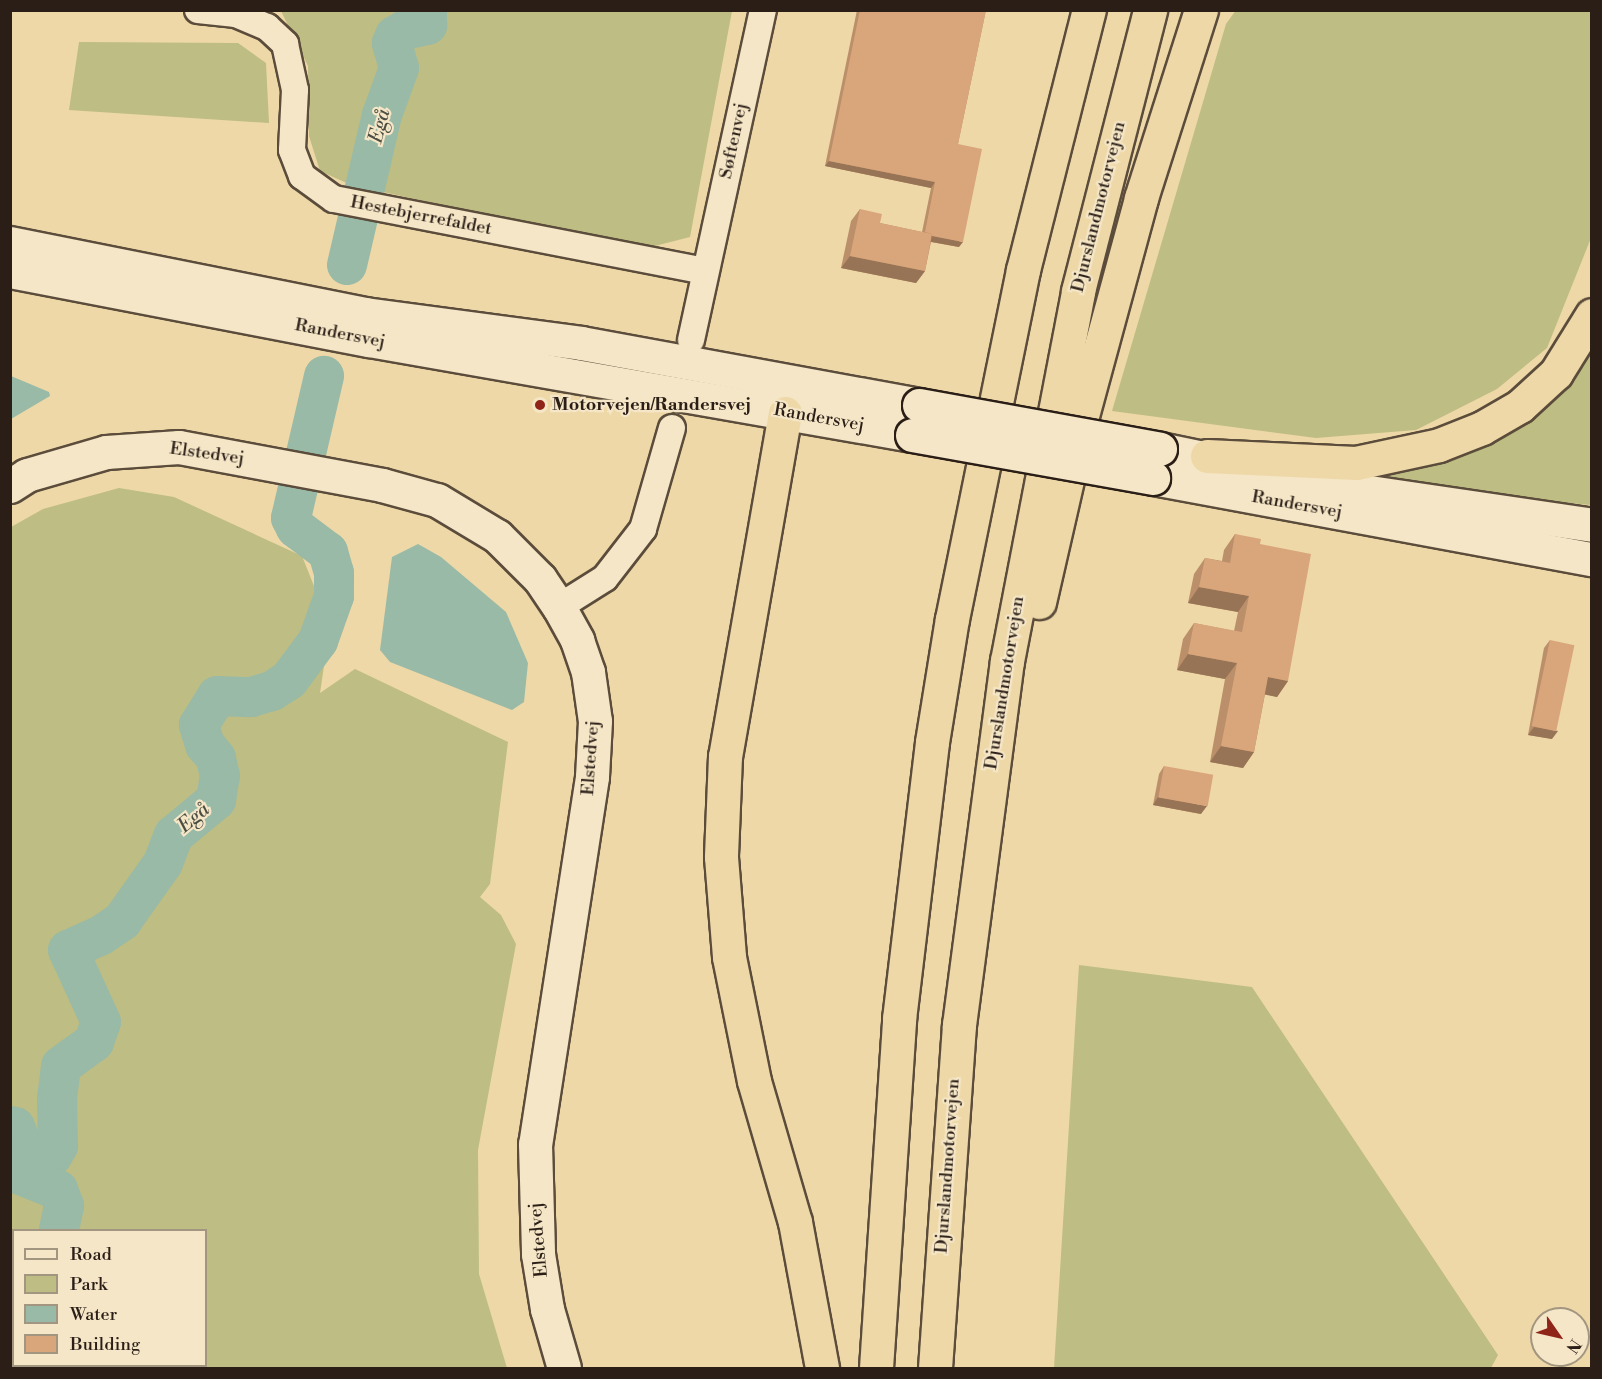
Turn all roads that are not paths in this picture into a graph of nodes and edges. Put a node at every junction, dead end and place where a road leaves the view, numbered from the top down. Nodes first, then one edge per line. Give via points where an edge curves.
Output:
1 (198, 10) edge
2 (763, 10) edge
3 (1089, 10) edge
4 (1150, 10) edge
5 (1201, 10) edge
6 (1212, 10) edge
7 (1177, 80) junction
8 (10, 243) edge
9 (10, 271) edge
10 (705, 272) junction
11 (1592, 315) edge
12 (691, 340) dead end
13 (788, 397) junction
14 (672, 428) dead end
15 (1207, 456) junction
16 (1157, 464) junction
17 (10, 486) edge
18 (1592, 525) edge
19 (1592, 559) edge
20 (559, 608) junction
21 (970, 923) junction
22 (564, 1368) edge
23 (822, 1368) edge
24 (876, 1368) edge
25 (935, 1368) edge

1 - 10 street, Hestebjerrefaldet via 237,14 267,27 285,44 296,90 292,150 302,176 334,199
2 - 10 street, Søftenvej
3 - 24 highway via 1023,270 955,608 933,742 899,1019
4 - 21 highway, Djurslandmotorvejen via 1078,291 1043,462 1007,661
5 - 7 highway
6 - 7 highway
7 - 21 highway via 1080,423
8 - 13 main road, Randersvej via 365,314 581,343
9 - 13 main road, Randersvej via 369,340
10 - 12 street
11 - 15 highway via 1556,373 1520,406 1482,428 1439,445 1356,463
13 - 16 main road, Randersvej, bridge
13 - 23 highway via 725,756 721,857 729,957 754,1081 795,1222
14 - 20 street via 643,529 605,578
15 - 16 main road, Randersvej
15 - 18 main road, Randersvej via 1356,490
16 - 19 main road, Randersvej
17 - 20 main road, Elstedvej via 27,475 106,452 179,447 391,487 454,509 518,554
20 - 22 main road, Elstedvej via 577,640 588,672 595,721 592,777 535,1144 538,1254 547,1309
21 - 25 highway, Djurslandmotorvejen via 943,1225

